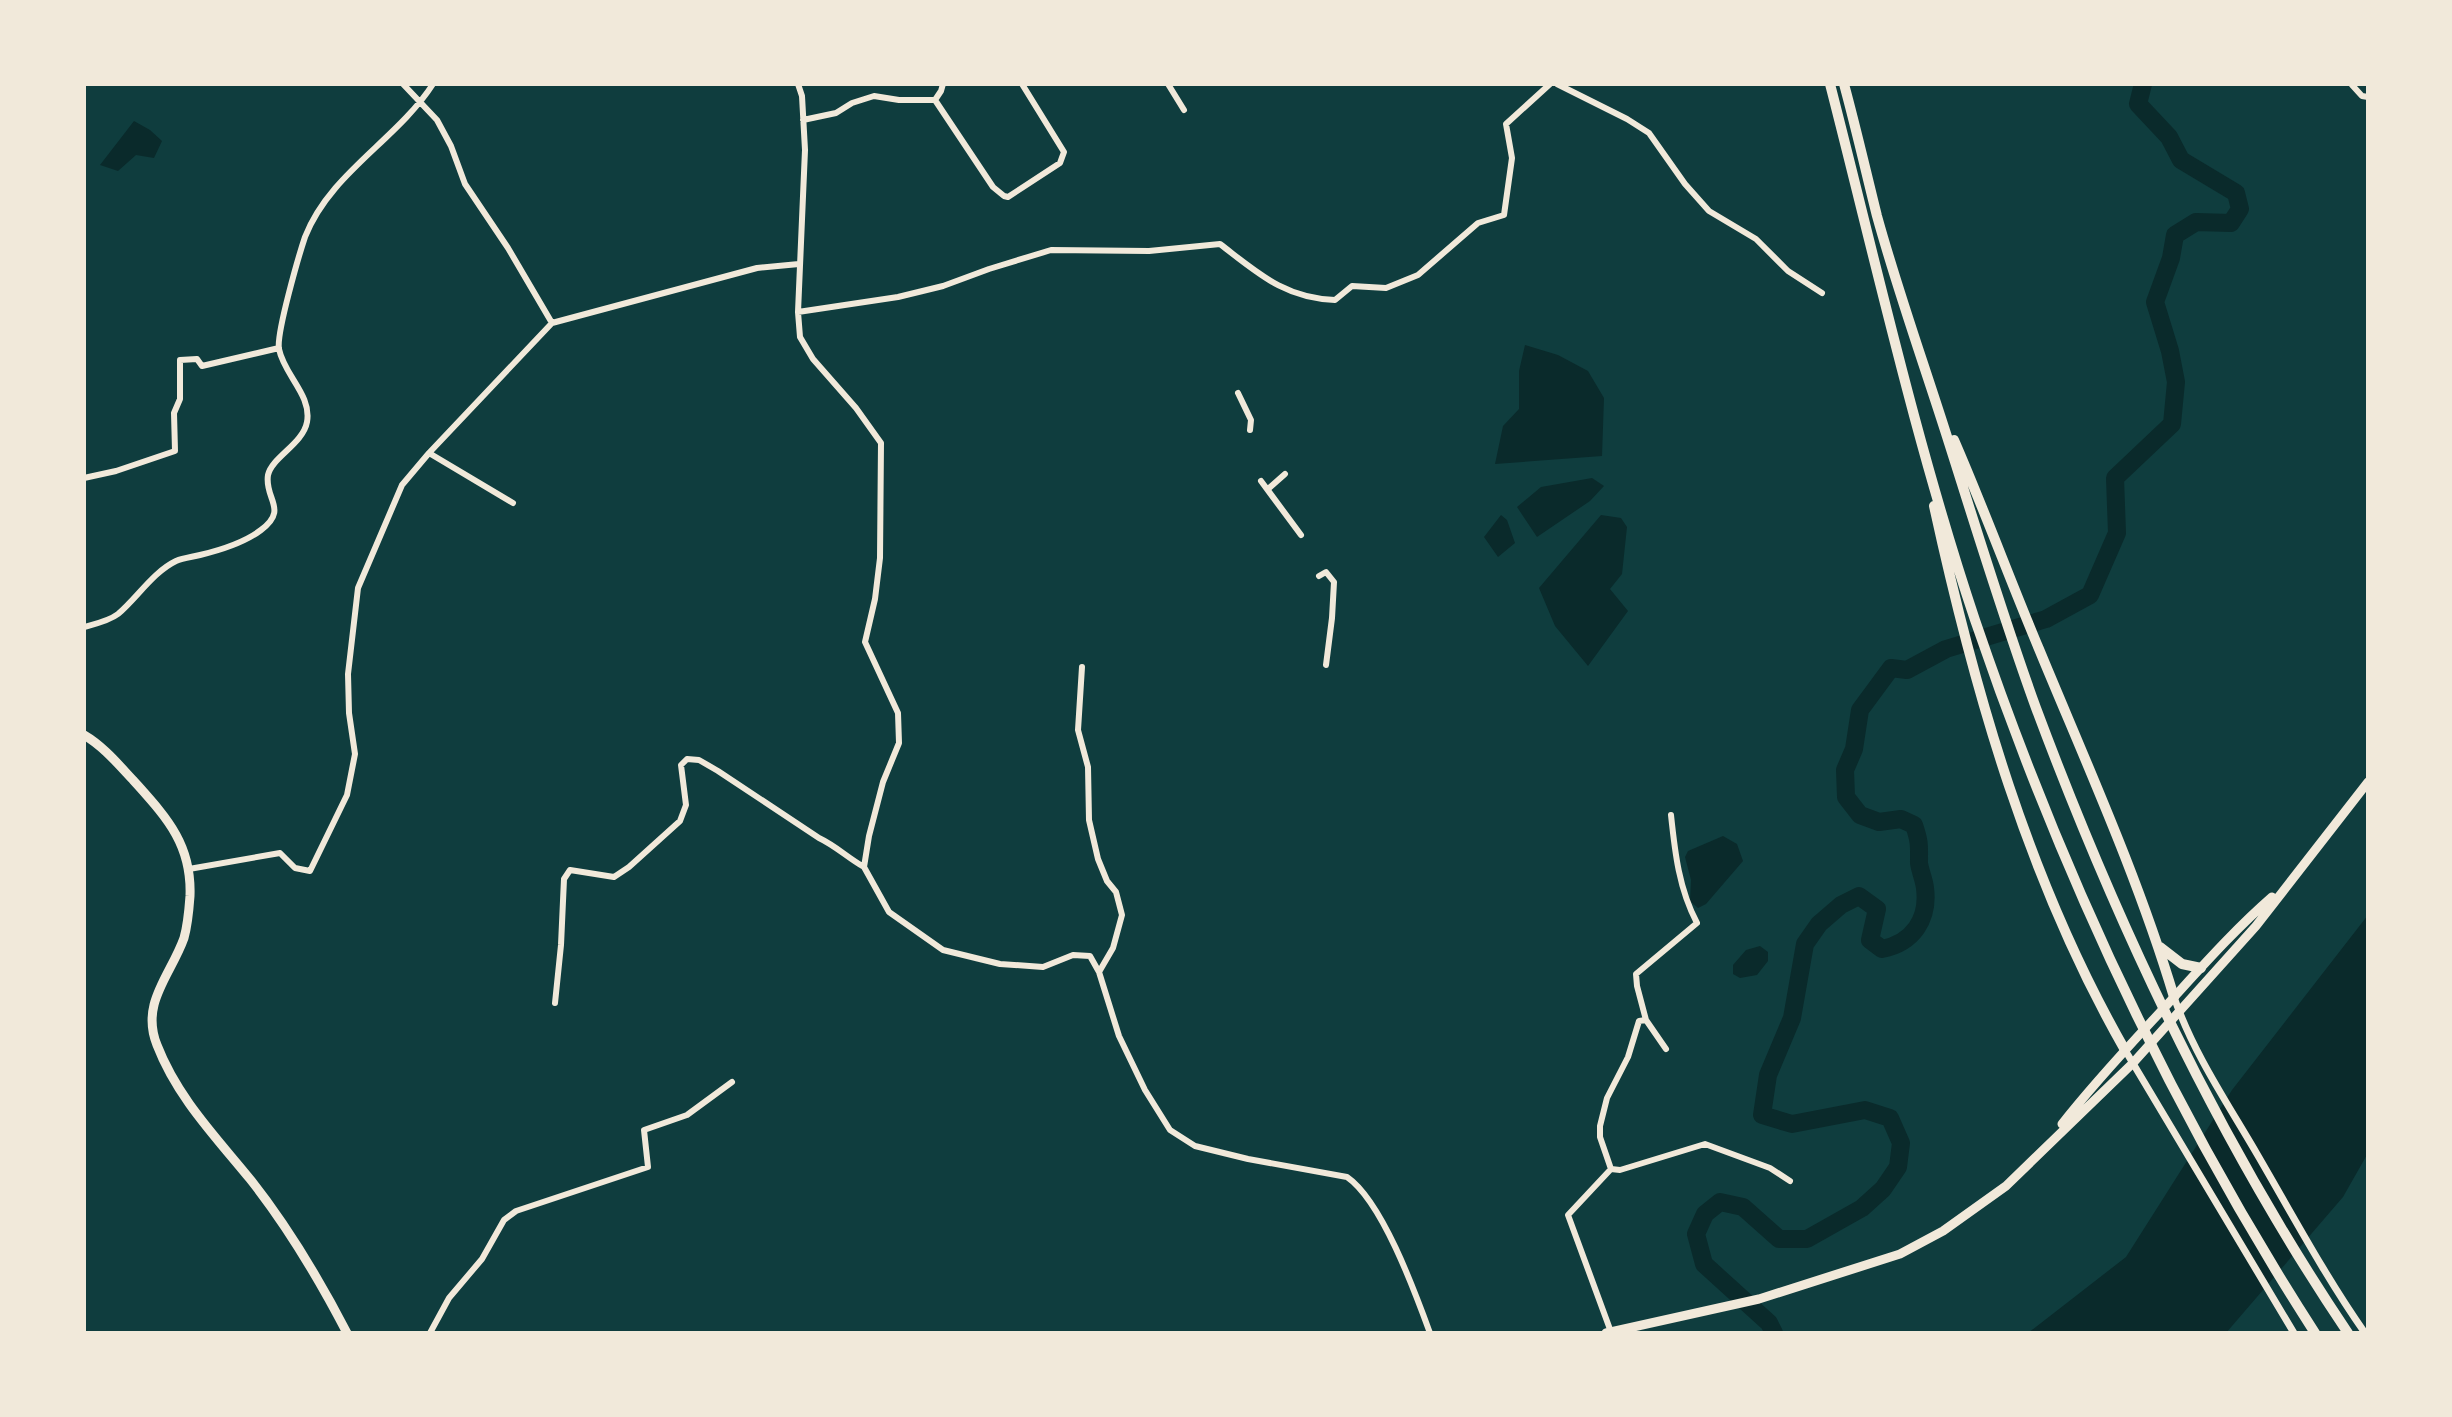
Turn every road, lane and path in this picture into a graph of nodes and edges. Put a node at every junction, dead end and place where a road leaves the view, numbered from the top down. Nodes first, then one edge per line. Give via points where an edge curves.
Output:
1 (403, 84) edge
2 (433, 84) edge
3 (798, 84) edge
4 (943, 84) edge
5 (1022, 84) edge
6 (1168, 84) edge
7 (1550, 84) edge
8 (1557, 84) edge
9 (1830, 84) edge
10 (1844, 84) edge
11 (2352, 85) edge
12 (2368, 97) edge
13 (935, 100) junction
14 (421, 103) junction
15 (1184, 110) dead end
16 (803, 120) junction
17 (799, 264) junction
18 (1822, 293) dead end
19 (798, 312) junction
20 (552, 323) junction
21 (279, 348) junction
22 (1933, 390) junction
23 (1238, 393) dead end
24 (1911, 399) junction
25 (1250, 430) dead end
26 (429, 453) junction
27 (1285, 474) dead end
28 (84, 478) edge
29 (1261, 481) dead end
30 (1268, 489) junction
31 (513, 503) dead end
32 (1301, 535) dead end
33 (1319, 576) dead end
34 (84, 627) edge
35 (1326, 665) dead end
36 (1082, 667) dead end
37 (84, 735) edge
38 (2368, 782) edge
39 (1671, 815) dead end
40 (864, 867) junction
41 (189, 869) junction
42 (2286, 884) junction
43 (2159, 945) junction
44 (2201, 968) junction
45 (1099, 972) junction
46 (2174, 997) junction
47 (555, 1003) dead end
48 (2179, 1010) junction
49 (1646, 1020) junction
50 (1666, 1049) dead end
51 (2125, 1050) junction
52 (2133, 1063) junction
53 (732, 1082) dead end
54 (2042, 1149) junction
55 (1611, 1169) junction
56 (1790, 1181) dead end
57 (2292, 1329) edge
58 (1608, 1332) edge
59 (347, 1333) edge
60 (430, 1333) edge
61 (1430, 1333) edge
62 (2315, 1333) edge
63 (2348, 1333) edge
64 (2365, 1333) edge

1 - 14 street
2 - 14 street
3 - 16 street
4 - 13 street
5 - 13 street via 1064,152 1060,163 1008,197 993,187
6 - 15 street
7 - 19 street via 1506,124 1512,158 1504,215 1478,223 1418,275 1386,288 1352,286 1335,300 1315,299 1276,286 1220,244 1149,251 1051,250 943,286
8 - 18 street via 1649,133 1709,211 1756,239 1788,271
9 - 24 highway
10 - 22 highway via 1878,217
11 - 12 street
13 - 16 street via 866,97 836,113
14 - 20 street via 437,120 465,184
14 - 21 street via 318,209 305,238
16 - 17 street
17 - 19 street
17 - 20 street via 757,268
19 - 40 street via 800,337 813,359 881,443 880,558 865,642 898,713 899,743 883,782
20 - 26 street
21 - 28 street via 202,366 197,359 180,360 175,451
21 - 34 street via 306,405 307,424 267,478 276,511 271,521 240,542 176,561 115,617
22 - 43 highway
22 - 63 highway via 2031,693 2123,919 2223,1123
23 - 25 street via 1251,420
24 - 51 highway via 1977,685 2050,895
24 - 62 highway via 1975,617 2057,838 2185,1113
26 - 31 street
26 - 41 street via 402,485 358,588 348,674 355,754 347,795 310,871 295,868 280,853
27 - 30 street
29 - 30 street
30 - 32 street
33 - 35 street via 1326,572 1334,582
36 - 45 street via 1078,730 1088,767 1089,820 1098,859 1122,915 1113,948
37 - 41 main road via 167,819
38 - 42 main road
39 - 49 street via 1677,866 1697,923 1636,974
40 - 45 street via 889,912 943,950 1000,964 1043,967 1073,955 1090,956
40 - 47 street via 718,771 687,759 681,765 686,805 680,821 614,877 570,870 564,879
41 - 59 main road via 185,934 152,1006 152,1032 179,1091 274,1212
42 - 44 main road
42 - 48 main road via 2256,926
43 - 44 highway via 2182,964
43 - 46 highway
44 - 46 main road
45 - 61 street via 1119,1036 1170,1130 1195,1146 1347,1177 1358,1185 1411,1281
46 - 48 street
46 - 51 main road
48 - 52 main road
48 - 64 street via 2219,1088
49 - 50 street
49 - 55 street via 1636,1025 1600,1126
51 - 52 street
51 - 54 main road
52 - 54 main road
52 - 57 street
53 - 60 street via 687,1115 644,1130 648,1167 516,1211 504,1220
54 - 58 main road via 2006,1186 1900,1254 1759,1299
55 - 56 street via 1705,1144
55 - 58 street via 1568,1215

